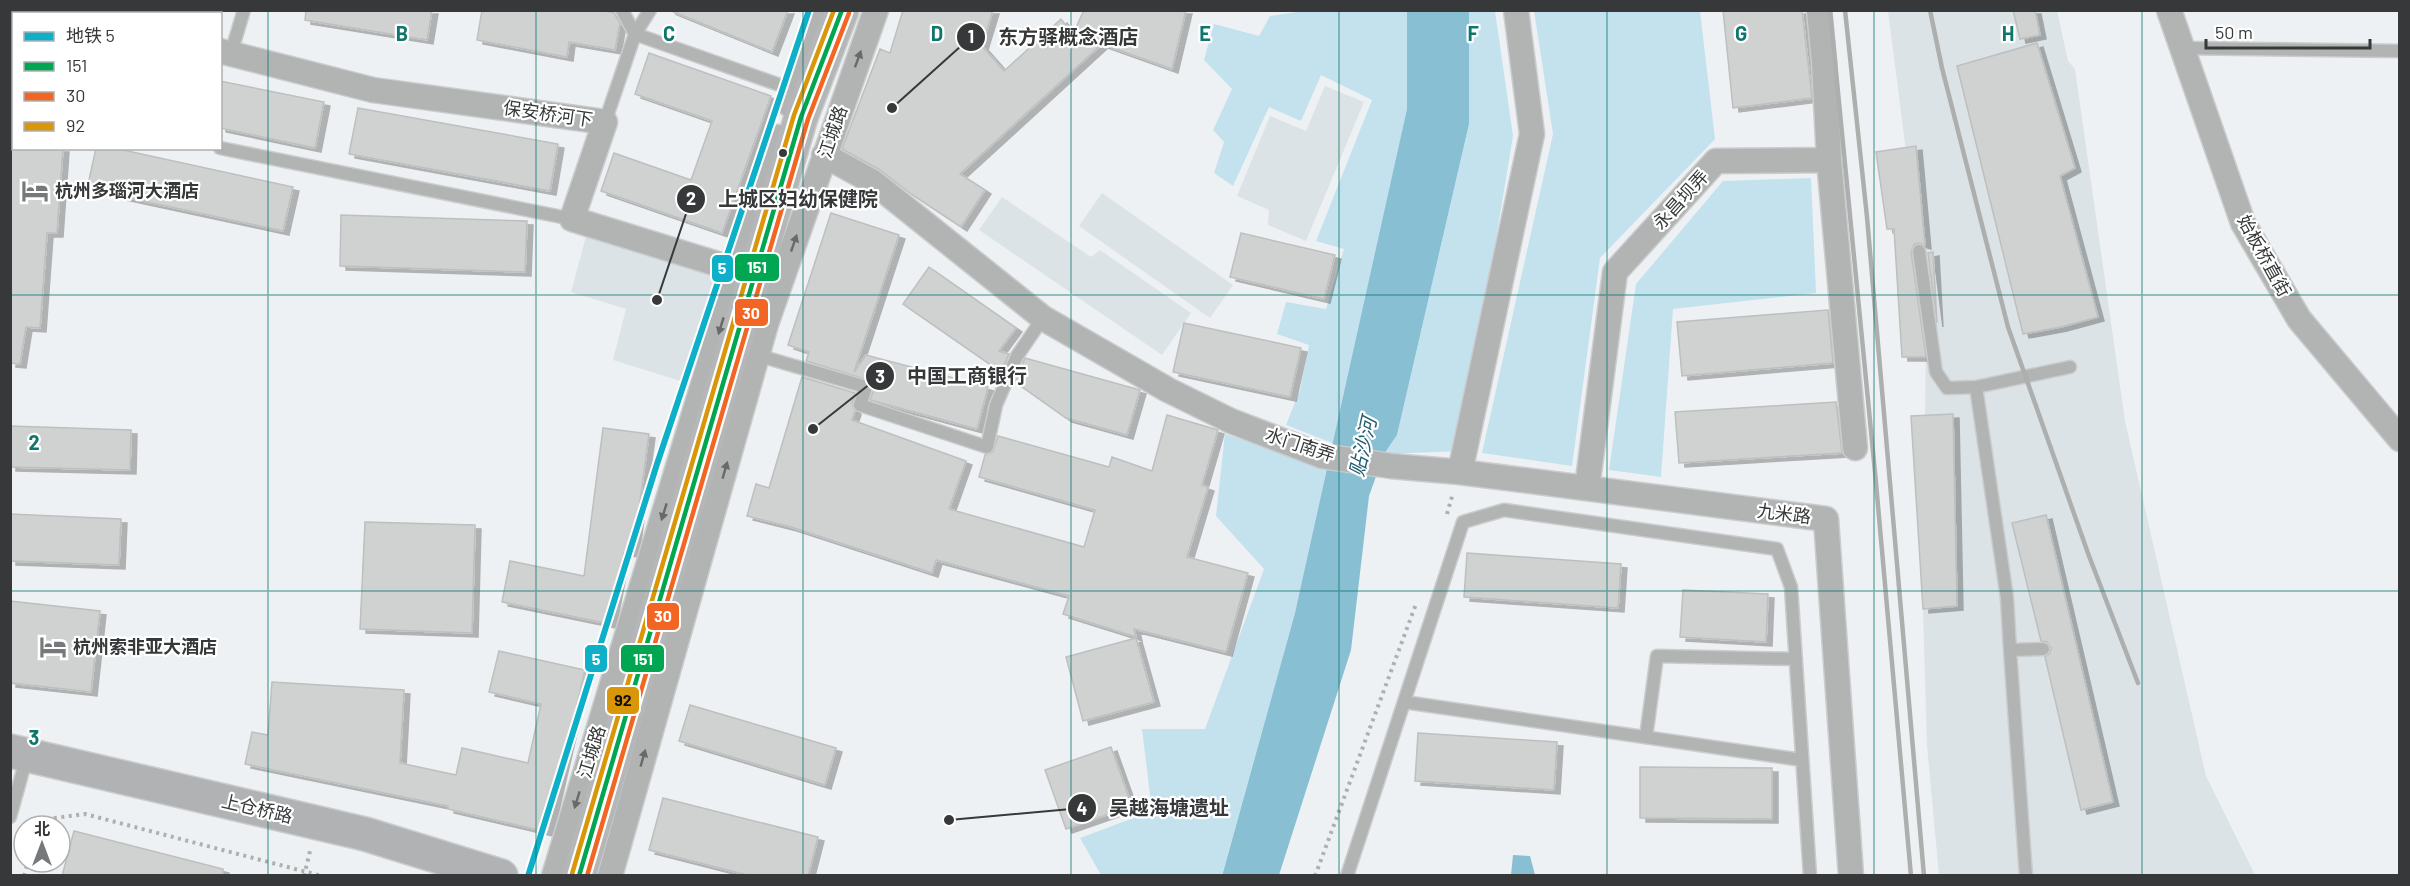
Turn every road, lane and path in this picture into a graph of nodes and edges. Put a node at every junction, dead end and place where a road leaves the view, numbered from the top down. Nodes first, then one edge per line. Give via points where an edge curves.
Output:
1 (244, 10) edge
2 (622, 10) edge
3 (650, 10) edge
4 (823, 10) edge
5 (842, 10) edge
6 (876, 10) edge
7 (1516, 10) edge
8 (1819, 10) edge
9 (2169, 10) edge
10 (635, 34) junction
11 (2182, 48) junction
12 (2400, 51) edge
13 (226, 52) edge
14 (794, 90) junction
15 (605, 122) junction
16 (222, 148) edge
17 (824, 155) junction
18 (1829, 160) junction
19 (572, 219) junction
20 (1919, 251) dead end
21 (737, 270) junction
22 (1043, 318) junction
23 (757, 355) junction
24 (2070, 367) dead end
25 (1976, 387) junction
26 (2400, 439) edge
27 (1855, 448) dead end
28 (1460, 472) junction
29 (1587, 489) junction
30 (1446, 516) dead end
31 (1417, 603) dead end
32 (2043, 649) dead end
33 (2010, 650) junction
34 (1796, 659) junction
35 (1404, 702) junction
36 (1646, 737) junction
37 (19, 753) edge
38 (1802, 760) junction
39 (72, 816) edge
40 (10, 817) edge
41 (322, 876) edge
42 (501, 876) edge
43 (554, 876) edge
44 (579, 876) edge
45 (610, 876) edge
46 (1315, 876) edge
47 (1347, 876) edge
48 (1810, 876) edge
49 (1851, 876) edge
50 (2026, 876) edge

1 - 13 lane
2 - 10 lane
3 - 10 lane
4 - 14 street, 江城路
5 - 44 main road, 江城路 via 801,117
17 -> 6 street, 江城路
7 - 28 street via 1533,134
8 - 18 street
9 - 11 street, 始板桥直街
10 - 14 lane
10 - 15 lane
11 - 12 lane
11 - 26 street, 始板桥直街 via 2243,223 2299,319
13 - 15 street, 保安桥河下 via 373,90
14 - 21 street, 江城路
15 - 19 street, 保安桥河下
16 - 19 lane
17 - 22 street, 水门南弄 via 873,182
23 -> 17 street, 江城路
18 - 27 street
18 - 29 street, 永昌坝弄 via 1716,161 1615,272
19 - 21 street
20 - 25 lane via 1935,372 1947,388
21 -> 43 street, 江城路
22 - 23 lane via 1017,356 996,405 987,447 860,405 866,387
22 - 28 street, 水门南弄 via 1168,390 1231,421 1322,456
45 -> 23 street, 江城路
24 - 25 lane
25 - 33 lane via 2007,598
28 - 29 street, 九米路
28 - 30 path
29 - 49 street, 九米路 via 1826,519
31 - 46 path
32 - 33 lane
33 - 50 lane
34 - 35 lane via 1791,586 1777,549 1504,510 1463,522
34 - 36 lane via 1657,656
34 - 38 lane
35 - 36 lane
35 - 47 lane
36 - 38 lane
37 - 40 lane
37 - 42 street, 上仓桥路 via 365,834
38 - 48 lane
39 - 41 path via 85,814

